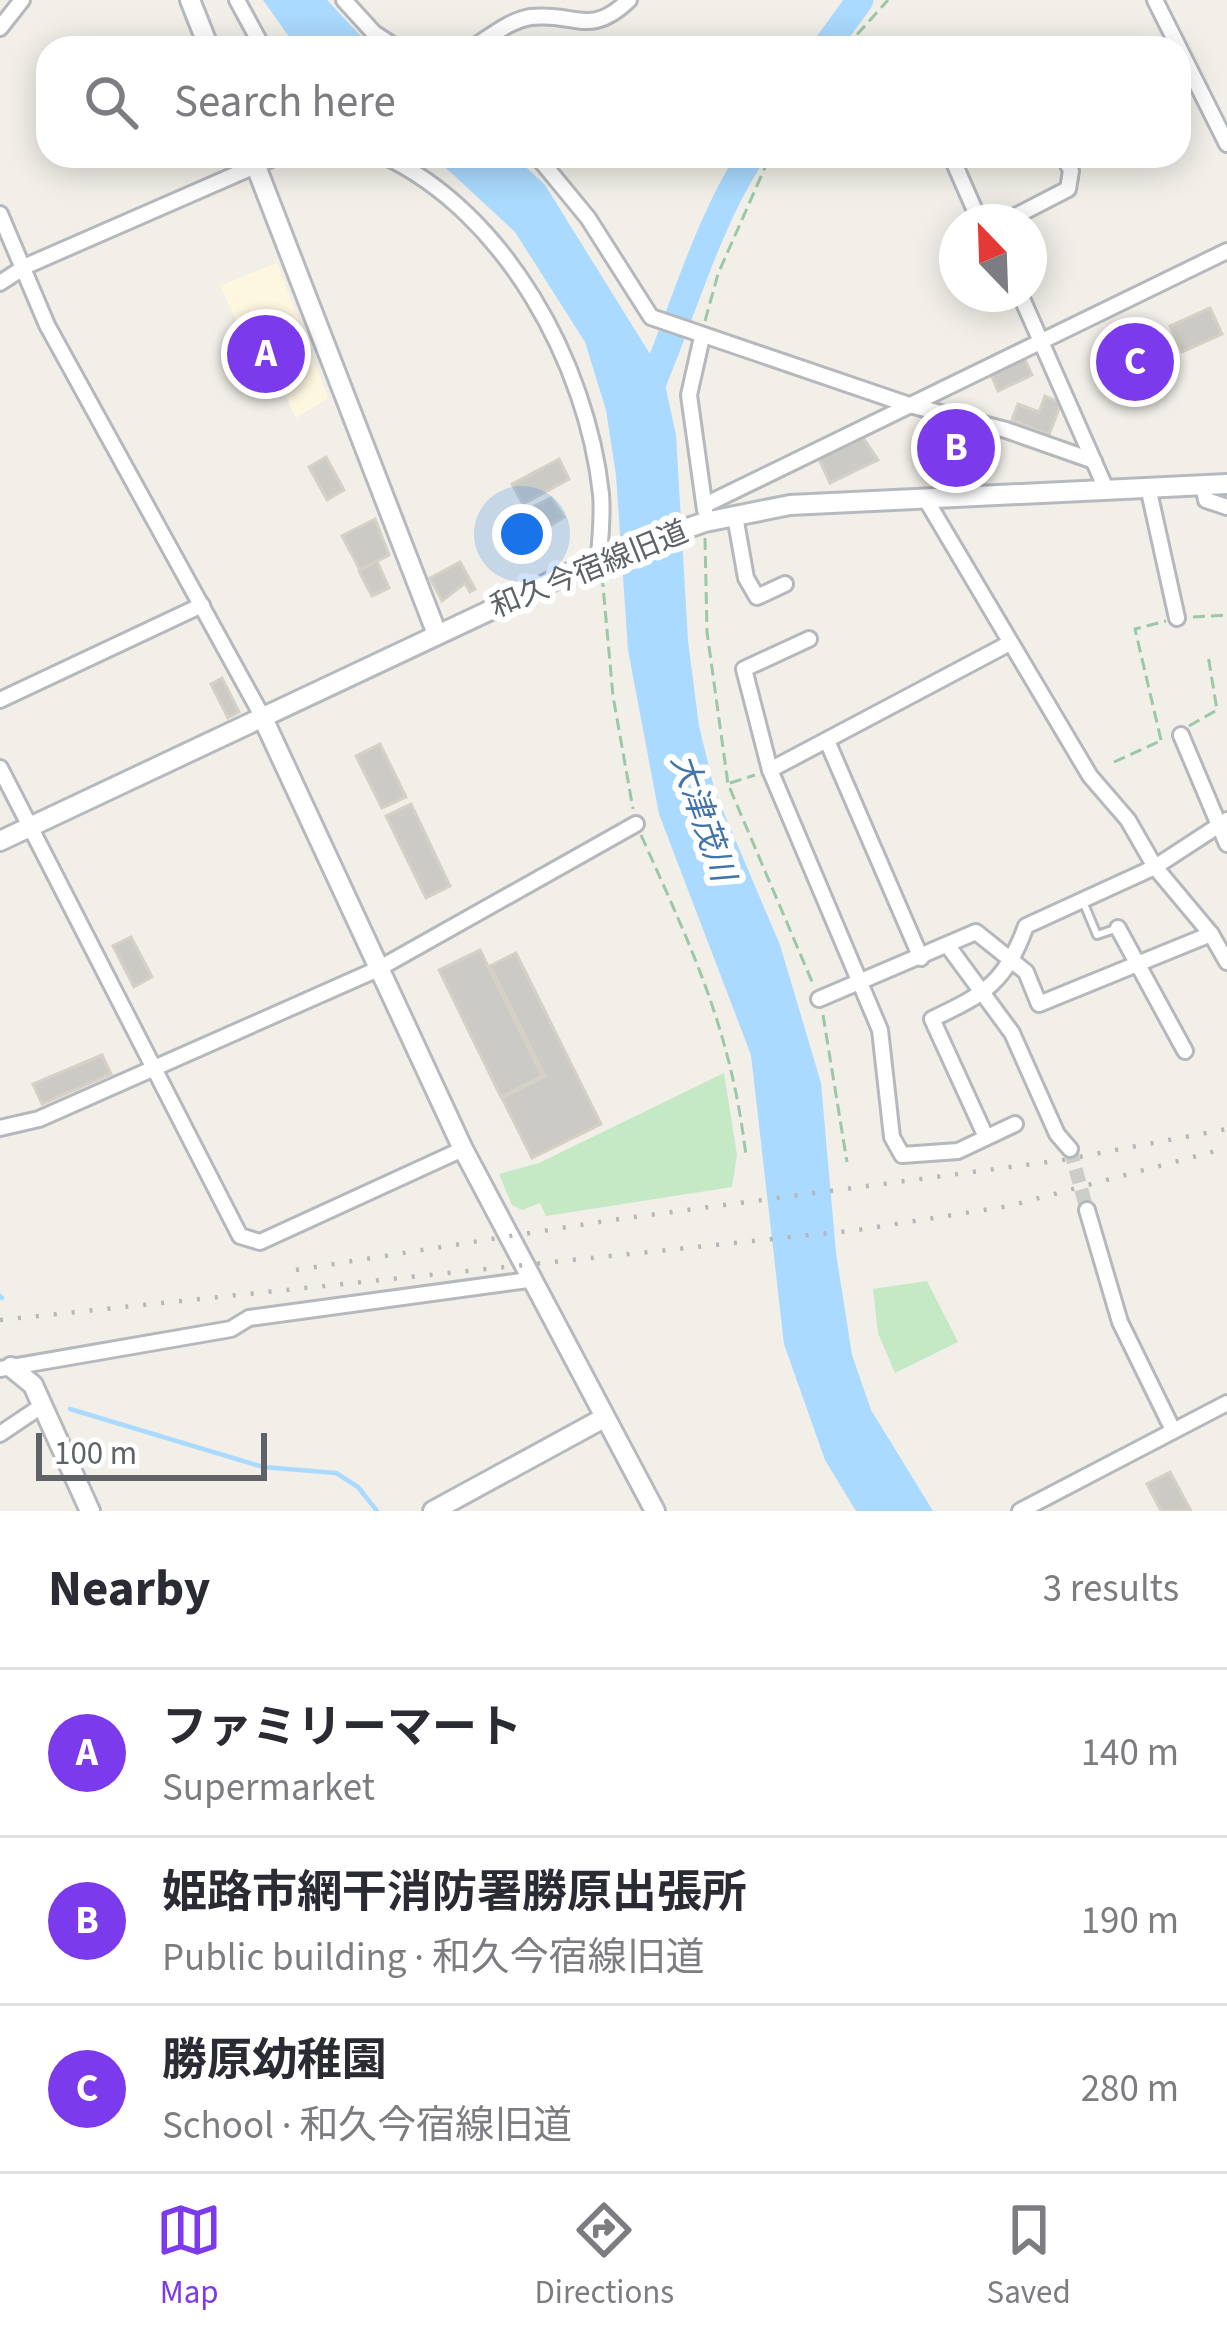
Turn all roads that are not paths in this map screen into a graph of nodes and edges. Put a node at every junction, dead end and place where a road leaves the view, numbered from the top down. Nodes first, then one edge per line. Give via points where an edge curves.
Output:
1 (22, 0) edge
2 (190, 0) edge
3 (237, 0) edge
4 (344, 0) edge
5 (628, 0) edge
6 (1155, 0) edge
7 (0, 28) edge
8 (204, 36) edge
9 (256, 36) edge
10 (379, 36) edge
11 (494, 36) edge
12 (1173, 36) edge
13 (1191, 72) edge
14 (1227, 144) edge
15 (239, 168) edge
16 (257, 168) edge
17 (405, 168) edge
18 (547, 168) edge
19 (956, 168) edge
20 (1070, 168) edge
21 (972, 204) edge
22 (1039, 204) edge
23 (0, 214) edge
24 (1227, 251) edge
25 (26, 266) junction
26 (0, 283) edge
27 (1029, 312) edge
28 (702, 338) junction
29 (1043, 338) junction
30 (906, 404) junction
31 (1094, 461) junction
32 (1227, 484) edge
33 (1203, 485) junction
34 (1148, 488) junction
35 (1106, 489) junction
36 (925, 498) junction
37 (1227, 507) edge
38 (705, 513) junction
39 (735, 516) junction
40 (599, 559) junction
41 (785, 584) dead end
42 (202, 605) junction
43 (1177, 618) road end
44 (437, 634) junction
45 (809, 639) dead end
46 (1008, 644) junction
47 (0, 700) edge
48 (261, 714) junction
49 (1181, 735) dead end
50 (828, 742) junction
51 (0, 768) edge
52 (770, 770) junction
53 (1222, 823) edge
54 (636, 824) road end
55 (27, 827) junction
56 (0, 841) edge
57 (1227, 844) edge
58 (1155, 867) junction
59 (1082, 901) junction
60 (1118, 928) joint
61 (1211, 934) junction
62 (948, 946) junction
63 (921, 958) junction
64 (1013, 961) junction
65 (1227, 962) edge
66 (1138, 966) junction
67 (378, 969) junction
68 (858, 982) junction
69 (986, 993) junction
70 (819, 999) road end
71 (1185, 1051) dead end
72 (154, 1067) junction
73 (1015, 1124) dead end
74 (0, 1128) edge
75 (986, 1137) junction
76 (463, 1149) junction
77 (1070, 1149) tunnel mouth
78 (1088, 1210) tunnel mouth
79 (528, 1280) junction
80 (5, 1368) edge
81 (1227, 1403) edge
82 (44, 1405) junction
83 (602, 1419) junction
84 (1173, 1430) junction
85 (0, 1434) edge
86 (90, 1511) edge
87 (433, 1511) edge
88 (655, 1511) edge
89 (1021, 1511) edge

1 - 7 street
2 - 8 street
3 - 9 street
4 - 10 street
5 - 11 street via 591,24 530,17
6 - 12 street
13 - 14 street
15 - 25 street
16 - 44 street
17 - 40 street via 472,217 536,308 584,412 601,494
18 - 28 street via 652,317
19 - 21 street
20 - 22 street via 1068,189
23 - 25 street
24 - 29 street
25 - 26 street
25 - 42 street via 47,325
27 - 29 street
28 - 30 street
28 - 38 street via 689,395
29 - 30 street
29 - 31 street
30 - 31 street
30 - 38 street
31 - 35 street
32 - 33 street, 和久今宿線旧道
33 - 34 street, 和久今宿線旧道
33 - 37 street via 1206,500
34 - 35 street, 和久今宿線旧道
34 - 43 street
35 - 36 street, 和久今宿線旧道
36 - 39 street, 和久今宿線旧道
36 - 46 street
38 - 39 street, 和久今宿線旧道
38 - 40 street, 和久今宿線旧道
39 - 41 street via 757,597
40 - 44 street, 和久今宿線旧道
42 - 47 street
42 - 48 street
44 - 48 street, 和久今宿線旧道
45 - 52 street via 744,669
46 - 50 street
46 - 58 street
48 - 55 street, 和久今宿線旧道
48 - 67 street
49 - 53 street
50 - 52 street
50 - 63 street
51 - 55 street
52 - 68 street
53 - 57 street
53 - 58 street
54 - 67 street
55 - 56 street, 和久今宿線旧道
55 - 72 street
58 - 59 street
58 - 61 street
59 - 60 lane via 1097,935
59 - 64 street via 1026,926
60 - 66 street
61 - 65 street
61 - 66 street
62 - 63 street
62 - 64 street via 976,932
62 - 69 street
63 - 68 street
64 - 66 street via 1039,1004
64 - 69 street
66 - 71 street
67 - 72 street
67 - 76 street
68 - 70 street
68 - 75 street via 880,1030 892,1137 902,1155 958,1151
69 - 75 street via 932,1019
69 - 77 street
72 - 74 street
72 - 76 street via 240,1236 260,1242
73 - 75 street
76 - 79 street
78 - 84 street via 1120,1322
79 - 80 street via 249,1318 231,1330
79 - 83 street
80 - 82 street via 33,1384
81 - 84 street
82 - 85 street
82 - 86 street
83 - 87 street
83 - 88 street
84 - 89 street

